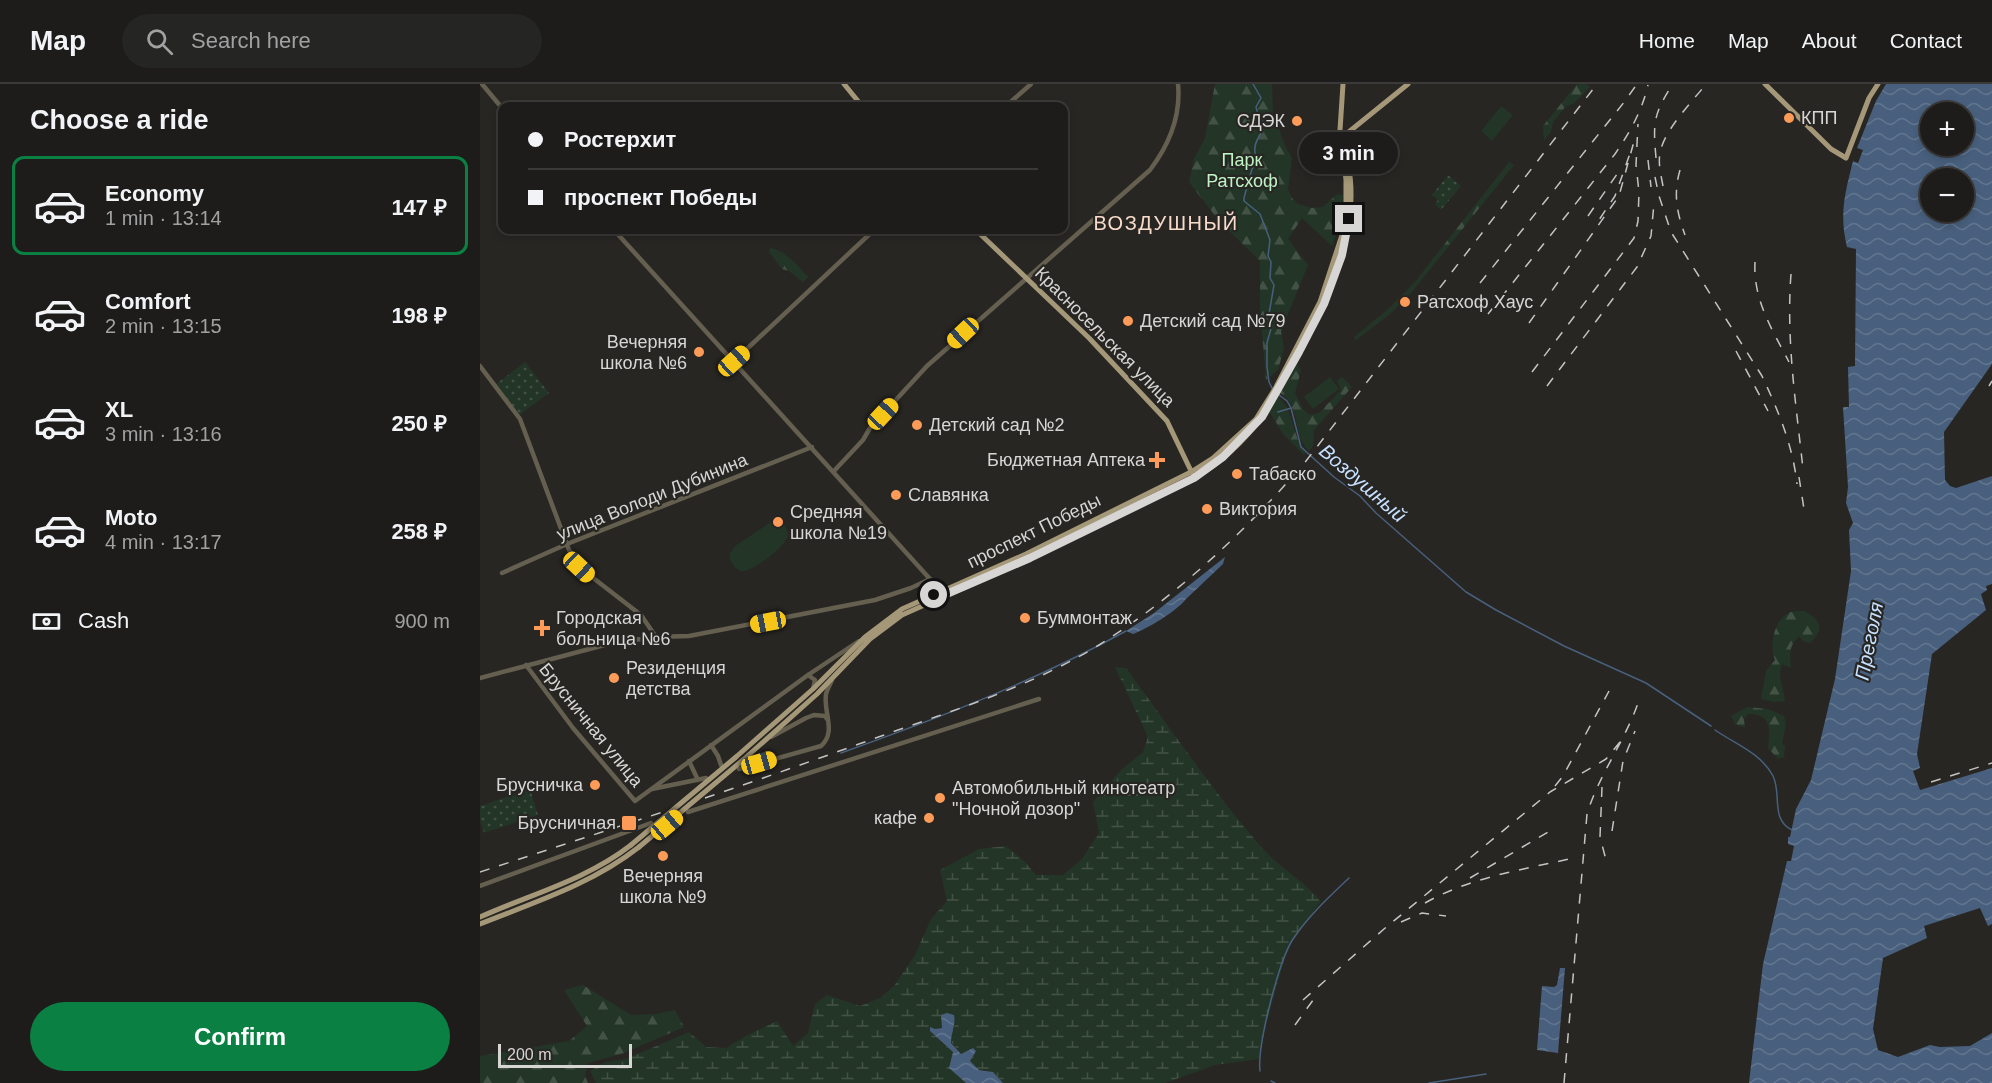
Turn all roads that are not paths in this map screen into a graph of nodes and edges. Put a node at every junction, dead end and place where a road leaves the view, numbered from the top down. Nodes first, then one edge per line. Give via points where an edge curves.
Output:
1 (482, 84) edge
2 (843, 84) edge
3 (1030, 84) edge
4 (1178, 84) edge
5 (1343, 84) edge
6 (1408, 84) edge
7 (1765, 84) edge
8 (1878, 84) edge
9 (859, 102) edge
10 (1010, 102) edge
11 (498, 103) edge
12 (1340, 121) junction
13 (1352, 129) junction
14 (618, 234) edge
15 (870, 234) edge
16 (980, 234) edge
17 (1026, 279) junction
18 (1297, 351) junction
19 (734, 361) junction
20 (480, 366) edge
21 (812, 447) junction
22 (834, 471) junction
23 (1193, 475) junction
24 (567, 544) junction
25 (502, 573) dead end
26 (930, 579) junction
27 (943, 593) junction
28 (934, 597) junction
29 (656, 637) junction
30 (865, 637) junction
31 (526, 665) junction
32 (808, 675) junction
33 (480, 678) edge
34 (833, 678) junction
35 (813, 689) junction
36 (1039, 699) dead end
37 (827, 719) junction
38 (767, 740) junction
39 (711, 745) junction
40 (689, 762) junction
41 (720, 765) dead end
42 (739, 769) dead end
43 (706, 778) dead end
44 (698, 780) junction
45 (652, 789) junction
46 (688, 812) dead end
47 (651, 824) dead end
48 (480, 885) edge
49 (480, 917) edge
50 (480, 924) edge

1 - 11 street
2 - 9 main road
3 - 10 street
4 - 17 street via 1179,98 1170,138 1162,155
5 - 12 main road, проспект Победы
6 - 13 main road
7 - 8 main road via 1831,149 1846,158
12 - 13 main road
12 - 18 main road, проспект Победы via 1346,180 1343,232 1320,302
13 - 18 main road, проспект Победы via 1345,140 1351,193 1347,236 1324,304
14 - 19 street
15 - 19 street
16 - 17 main road, Красносельская улица
17 - 22 street via 927,366
17 - 23 main road, Красносельская улица via 1089,338 1167,421
18 - 23 main road, проспект Победы via 1261,415 1223,457
19 - 21 street
20 - 24 street via 520,419
21 - 22 street
21 - 24 street, улица Володи Дубинина
22 - 26 street
23 - 27 main road, проспект Победы via 1030,558
24 - 25 street, улица Володи Дубинина
24 - 29 street via 579,567 641,615
26 - 27 street
26 - 28 street
26 - 29 street via 875,600 689,636
27 - 28 main road, проспект Победы
28 - 30 main road, проспект Победы via 902,609
28 - 34 main road, проспект Победы via 881,630
29 - 31 street via 612,643
30 - 32 street
30 - 35 main road, проспект Победы
31 - 33 street
31 - 45 street, Брусничная улица via 635,801
32 - 35 street via 815,680
32 - 39 street
34 - 37 street via 826,697
34 - 38 main road, проспект Победы
35 - 49 main road, проспект Победы, bridge via 610,860
36 - 46 street
37 - 38 street via 814,715
37 - 42 street via 828,738 821,746
38 - 50 main road, проспект Победы, bridge via 614,866 583,883
39 - 40 street
39 - 41 street
40 - 44 street
40 - 45 street
43 - 44 street
44 - 45 street
47 - 48 street

